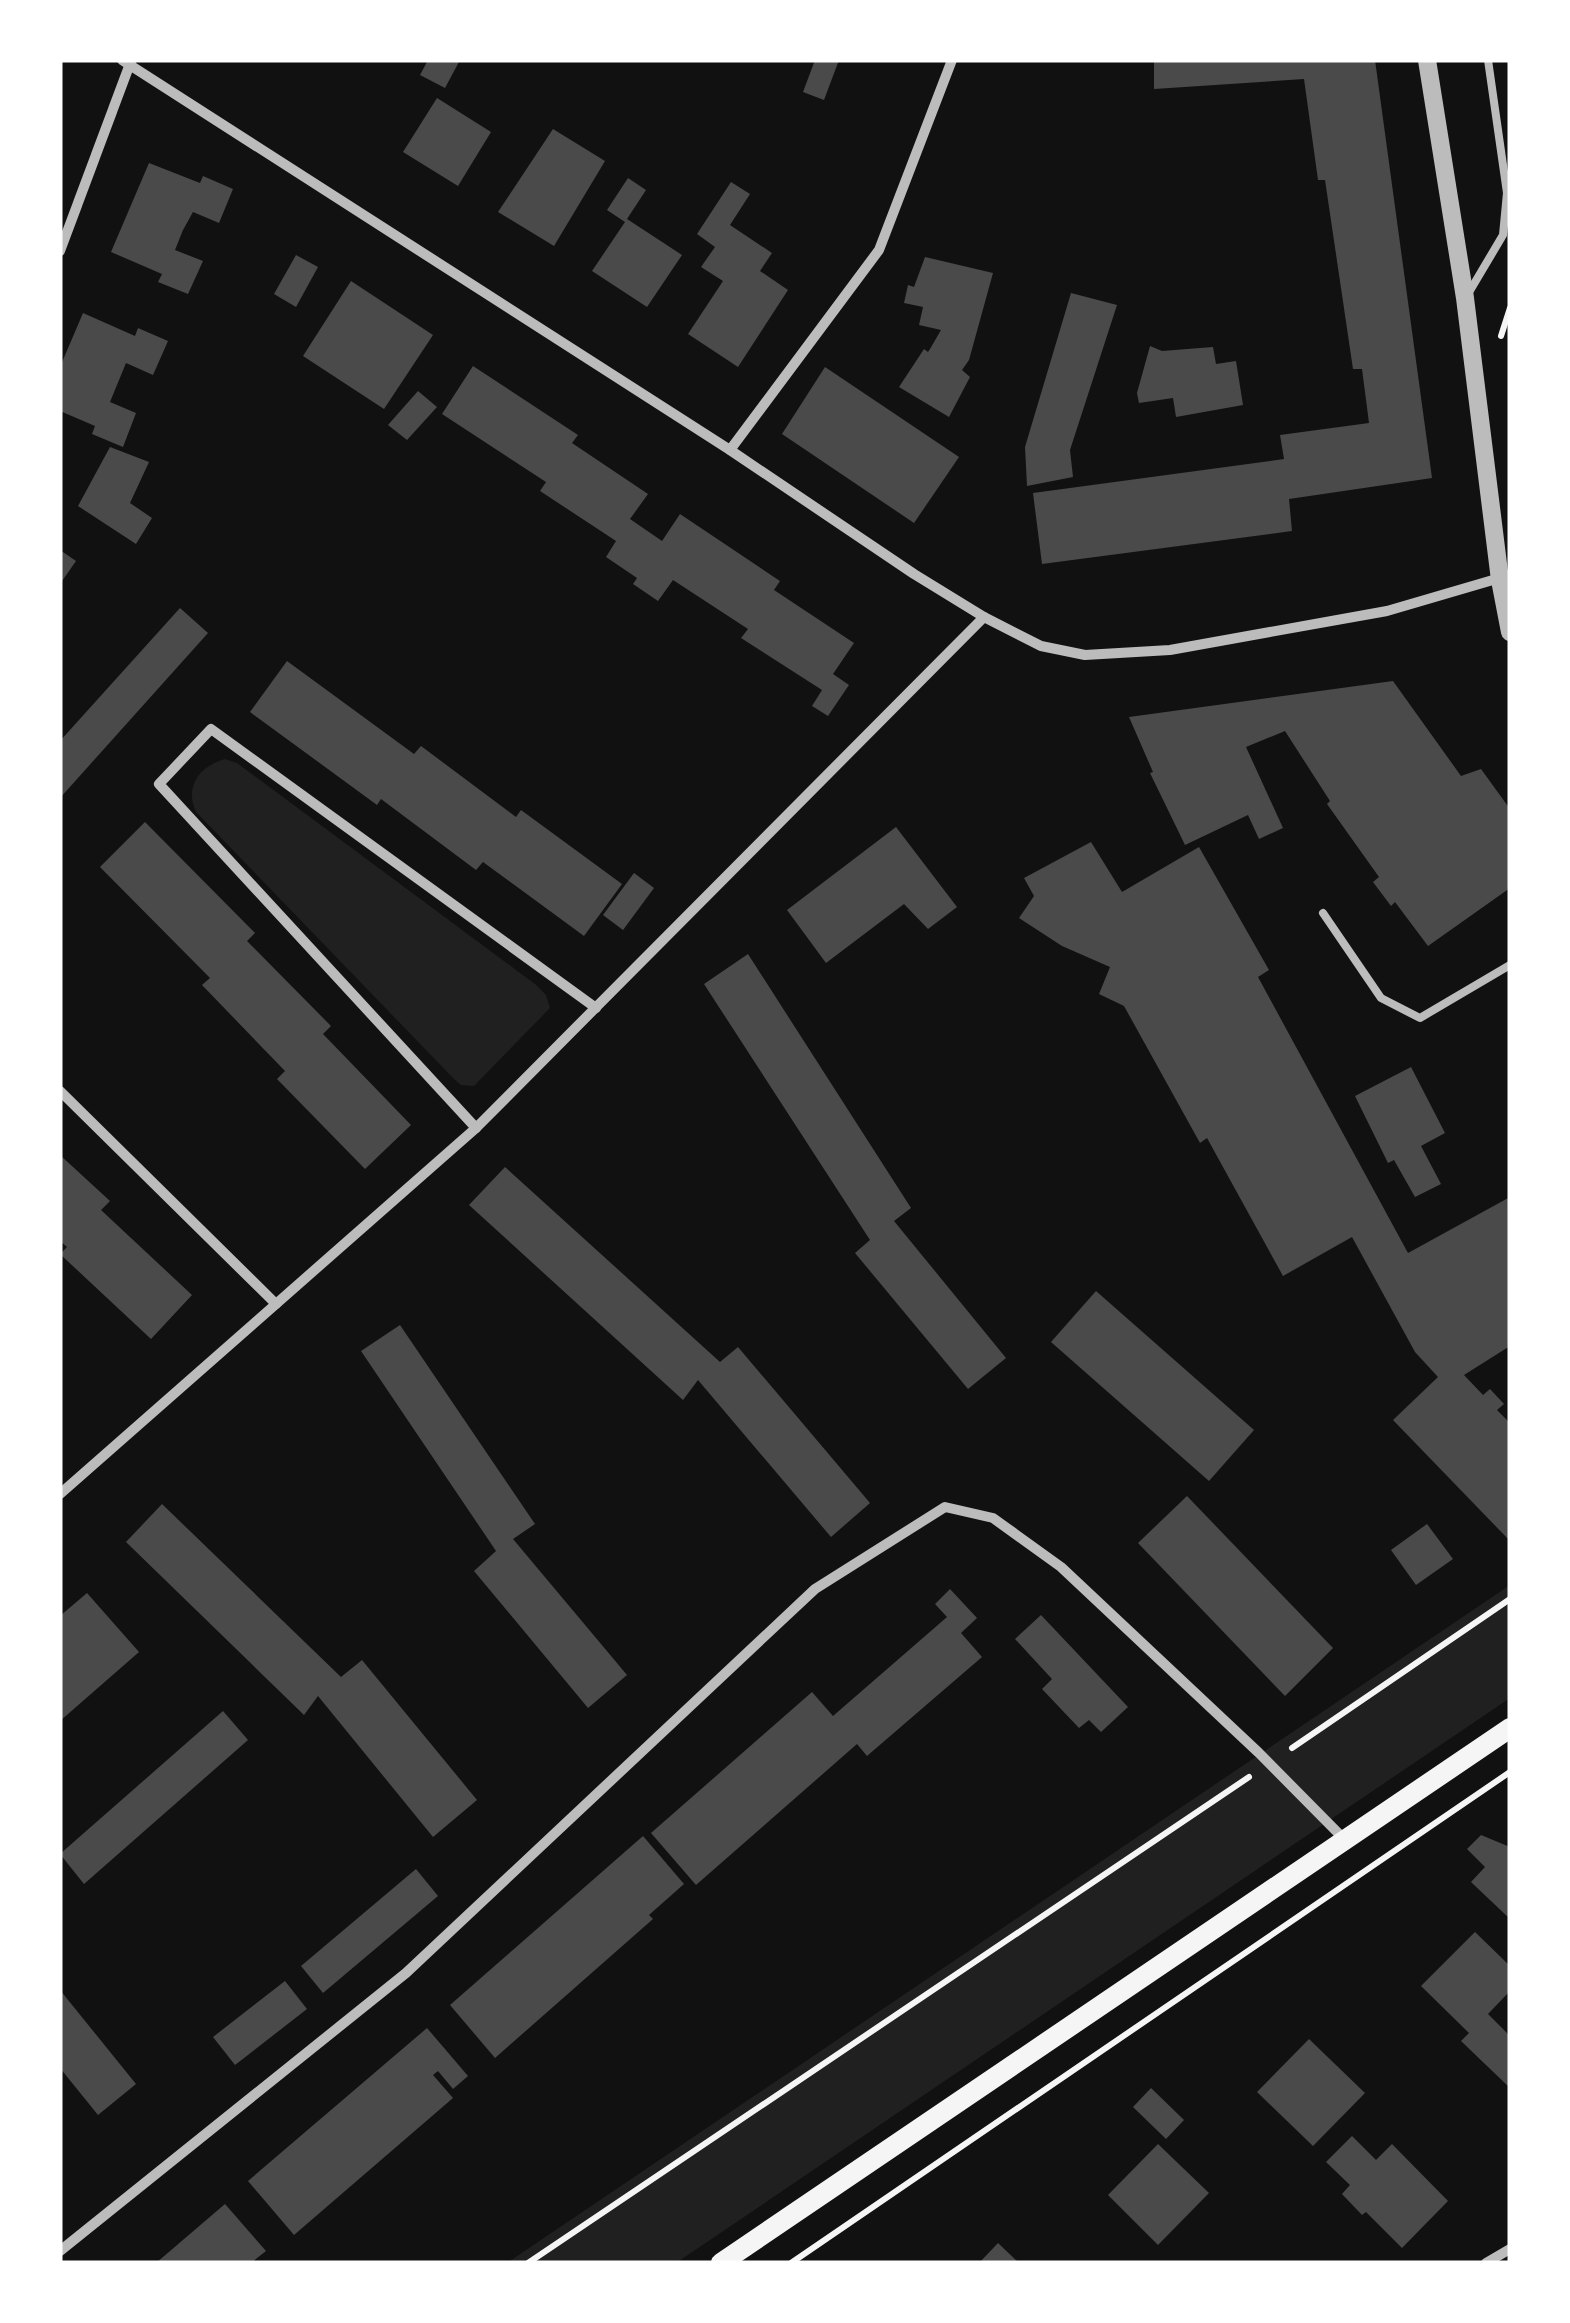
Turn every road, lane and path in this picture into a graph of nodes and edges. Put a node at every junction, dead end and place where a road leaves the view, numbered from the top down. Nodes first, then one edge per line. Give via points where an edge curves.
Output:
1 (952, 60) edge
2 (1428, 60) edge
3 (1488, 60) edge
4 (128, 61) edge
5 (60, 251) edge
6 (1465, 298) junction
7 (730, 450) junction
8 (1505, 578) edge
9 (984, 617) junction
10 (1510, 632) edge
11 (1324, 913) dead end
12 (1510, 965) edge
13 (596, 1008) junction
14 (60, 1090) edge
15 (476, 1128) junction
16 (276, 1304) junction
17 (60, 1494) edge
18 (1510, 1599) edge
19 (1510, 1728) edge
20 (1269, 1764) junction
21 (1510, 1772) edge
22 (1346, 1840) junction
23 (1510, 2250) edge
24 (60, 2251) edge
25 (528, 2263) edge
26 (720, 2263) edge
27 (791, 2263) edge
28 (1486, 2263) edge

1 - 7 street via 879,250
2 - 6 street
3 - 6 lane via 1507,193 1503,234
4 - 5 street
4 - 7 street
6 - 8 street
7 - 9 street
8 - 9 street via 1387,611 1128,654 1062,652
8 - 10 street
9 - 13 street
11 - 12 lane via 1380,998 1420,1018
13 - 15 street
13 - 15 street via 210,729 159,784
14 - 16 street
15 - 16 street
16 - 17 street
18 - 20 path
19 - 22 main road
20 - 22 street
20 - 24 street via 1061,1567 993,1518 945,1507 815,1589 406,1972
20 - 25 path
21 - 27 path
22 - 26 main road
23 - 28 street

